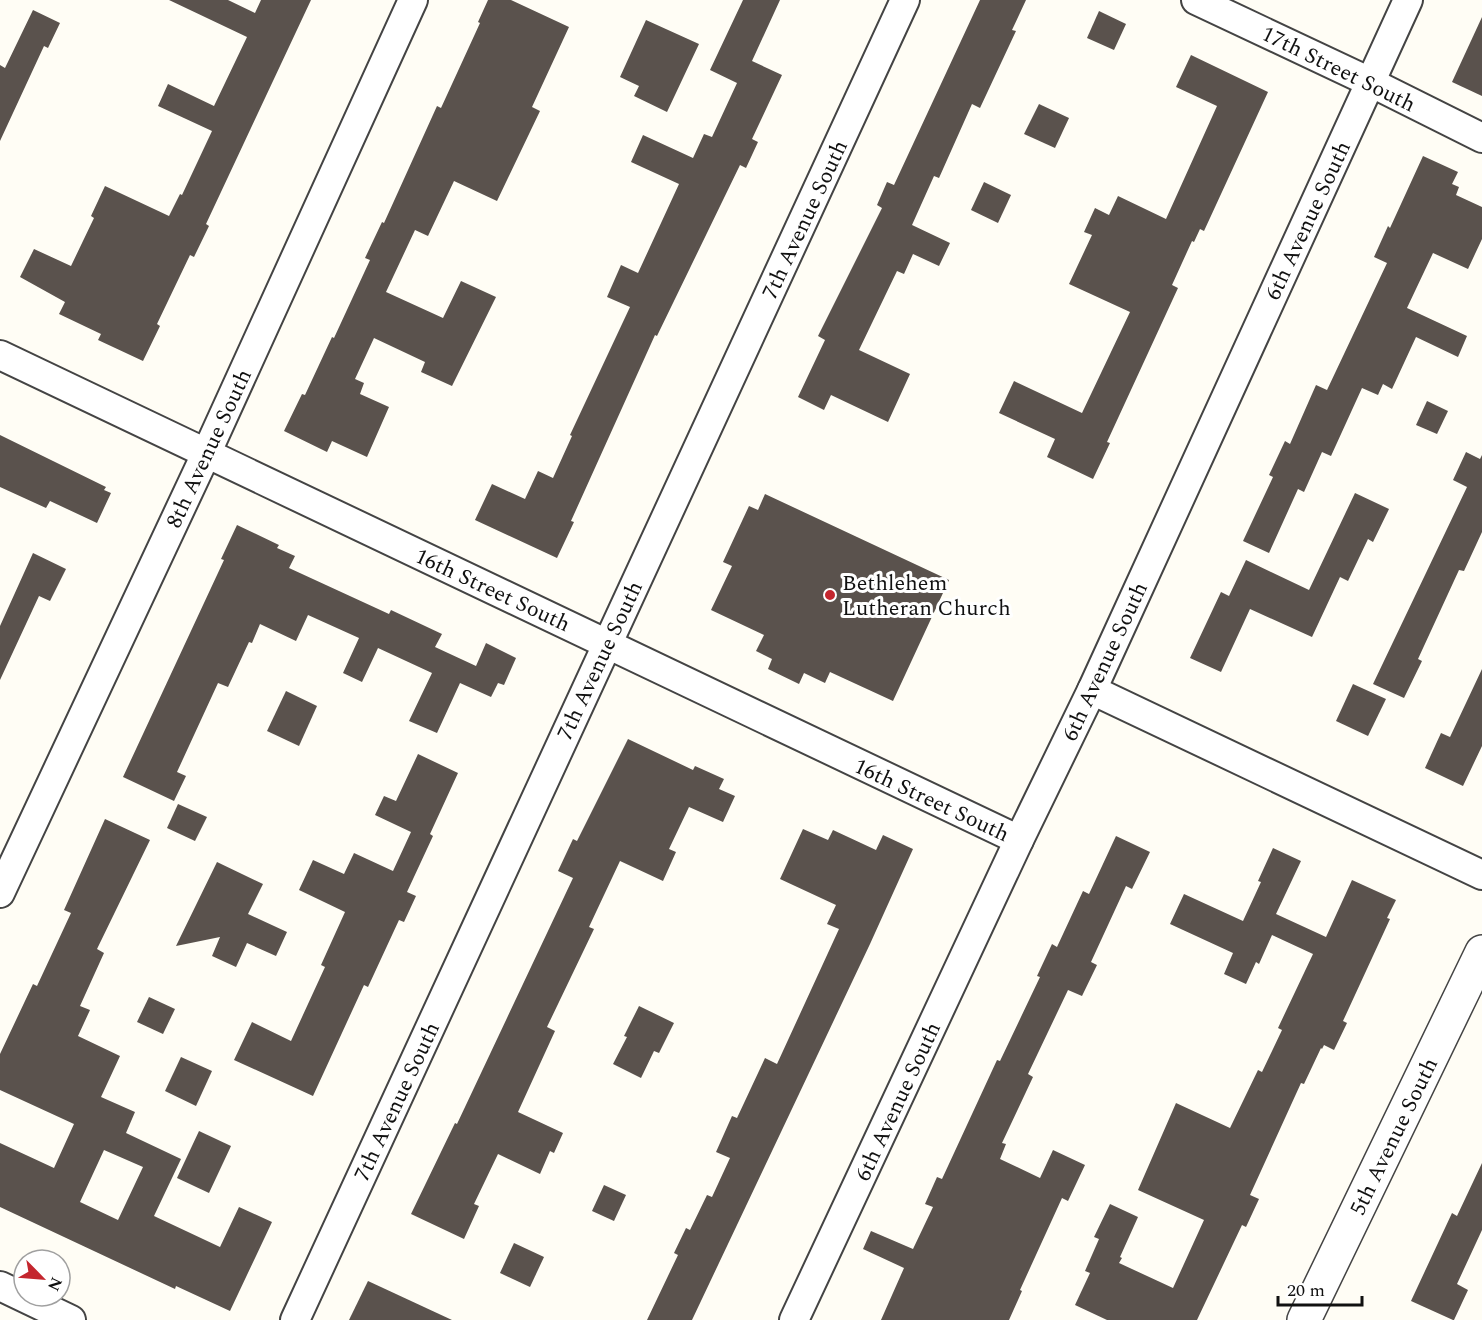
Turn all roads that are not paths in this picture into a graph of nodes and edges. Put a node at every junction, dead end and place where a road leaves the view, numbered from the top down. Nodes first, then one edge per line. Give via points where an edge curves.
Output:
1 (413, 0) edge
2 (905, 0) edge
3 (1196, 0) edge
4 (1408, 0) edge
5 (1370, 82) junction
6 (1482, 138) edge
7 (0, 355) edge
8 (206, 454) junction
9 (607, 643) junction
10 (1092, 690) junction
11 (1019, 840) junction
12 (1482, 874) edge
13 (0, 893) edge
14 (1482, 952) edge
15 (0, 1286) edge
16 (71, 1320) edge
17 (295, 1320) edge
18 (794, 1320) edge
19 (1304, 1320) edge

1 - 8 street, 8th Avenue South
2 - 9 street, 7th Avenue South
3 - 5 street, 17th Street South
4 - 5 street, 6th Avenue South
5 - 6 street, 17th Street South
5 - 10 street, 6th Avenue South
7 - 8 street, 16th Street South
8 - 9 street, 16th Street South
8 - 13 street, 8th Avenue South
9 - 11 street, 16th Street South
9 - 17 street, 7th Avenue South
10 - 11 street, 6th Avenue South
10 - 12 street
11 - 18 street, 6th Avenue South
14 - 19 street, 5th Avenue South
15 - 16 street

